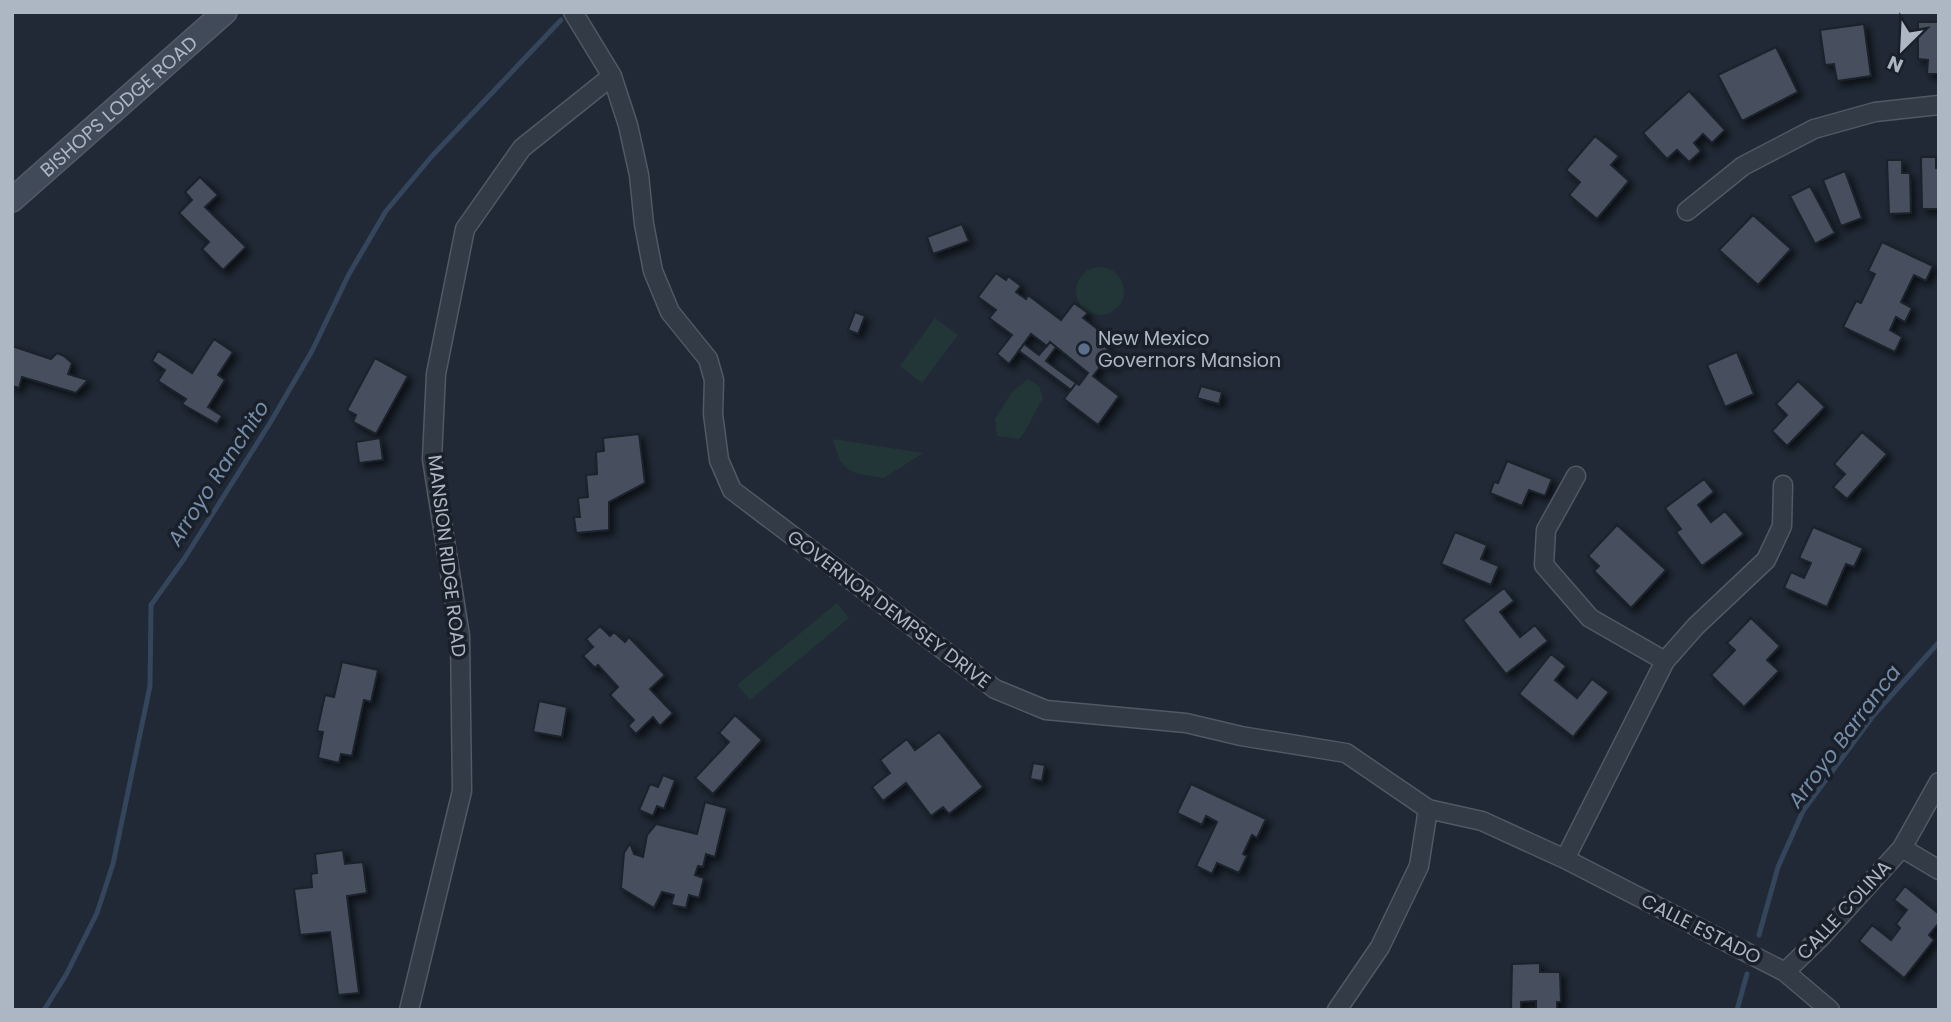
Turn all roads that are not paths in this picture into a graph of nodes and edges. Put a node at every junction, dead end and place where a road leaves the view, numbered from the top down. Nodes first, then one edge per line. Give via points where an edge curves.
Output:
1 (225, 12) edge
2 (573, 12) edge
3 (612, 76) junction
4 (1939, 105) edge
5 (12, 200) edge
6 (1687, 211) dead end
7 (1576, 476) dead end
8 (1783, 485) dead end
9 (1665, 661) junction
10 (1939, 782) edge
11 (1428, 809) junction
12 (1902, 848) junction
13 (1566, 859) junction
14 (1939, 870) edge
15 (1785, 972) junction
16 (409, 1010) edge
17 (1337, 1010) edge
18 (1830, 1010) edge

1 - 5 street, BISHOPS LODGE ROAD
2 - 3 street, GOVERNOR DEMPSEY DRIVE
3 - 11 street, GOVERNOR DEMPSEY DRIVE via 639,175 653,271 670,312 708,359 714,380 719,460 732,490 995,689 1046,710 1186,723 1346,753
3 - 16 street, MANSION RIDGE ROAD via 522,148 465,229 436,374 432,459 460,636 462,791
4 - 6 street via 1875,112 1814,129 1743,166
7 - 9 street via 1546,530 1544,565 1590,618
8 - 9 street via 1782,526 1766,560
9 - 13 street
10 - 12 street, CALLE COLINA
11 - 13 street, CALLE ESTADO via 1482,821
11 - 17 street via 1419,866 1380,947
12 - 14 street, CALLE COLINA
12 - 15 street, CALLE COLINA
13 - 15 street, CALLE ESTADO
15 - 18 street, CALLE ESTADO

